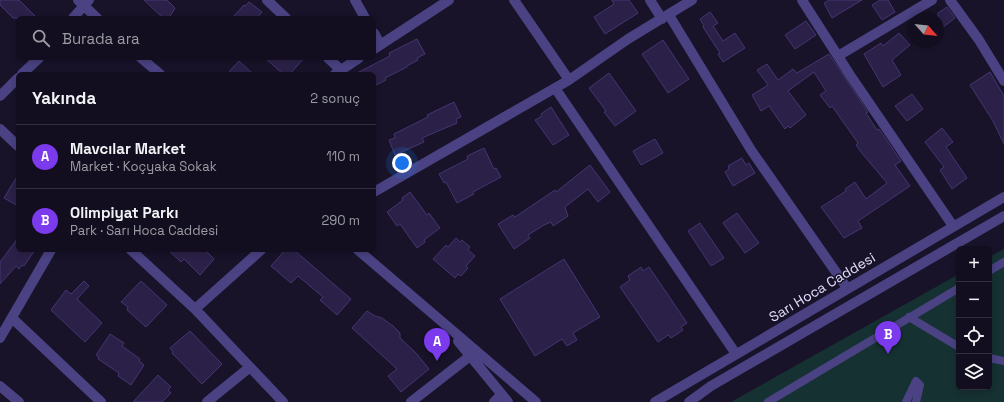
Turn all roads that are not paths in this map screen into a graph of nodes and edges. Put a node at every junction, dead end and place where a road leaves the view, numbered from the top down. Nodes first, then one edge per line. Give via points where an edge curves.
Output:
1 (267, 0) edge
2 (355, 0) edge
3 (449, 0) edge
4 (514, 0) edge
5 (650, 0) edge
6 (692, 0) edge
7 (802, 0) edge
8 (932, 0) edge
9 (950, 0) edge
10 (83, 2) edge
11 (74, 16) edge
12 (95, 16) edge
13 (284, 16) edge
14 (364, 16) edge
15 (665, 17) junction
16 (377, 47) edge
17 (838, 56) junction
18 (37, 60) edge
19 (143, 60) edge
20 (329, 60) edge
21 (357, 60) edge
22 (24, 72) edge
23 (158, 72) edge
24 (338, 72) edge
25 (16, 80) edge
26 (569, 80) junction
27 (1004, 81) edge
28 (555, 88) junction
29 (0, 96) edge
30 (0, 129) edge
31 (16, 144) edge
32 (376, 191) edge
33 (1004, 196) edge
34 (1004, 216) edge
35 (953, 226) junction
36 (50, 252) edge
37 (133, 252) edge
38 (259, 252) edge
39 (360, 252) edge
40 (1004, 262) edge
41 (992, 269) edge
42 (847, 288) junction
43 (956, 290) edge
44 (195, 309) junction
45 (909, 317) junction
46 (12, 318) junction
47 (443, 322) junction
48 (0, 338) edge
49 (956, 345) edge
50 (736, 354) junction
51 (470, 356) junction
52 (992, 359) edge
53 (1004, 361) edge
54 (250, 367) junction
55 (0, 386) edge
56 (501, 400) edge
57 (19, 402) edge
58 (101, 402) edge
59 (207, 402) edge
60 (283, 402) edge
61 (411, 402) edge
62 (536, 402) edge
63 (655, 402) edge
64 (688, 402) edge
65 (768, 402) edge
66 (906, 402) edge
67 (916, 402) edge

1 - 13 street
2 - 14 street
3 - 16 street
4 - 26 street
5 - 15 street
6 - 15 street
7 - 17 street
8 - 17 street
9 - 27 street
10 - 11 street
10 - 12 street
15 - 26 street
15 - 42 street via 751,150
17 - 35 street
18 - 22 street
19 - 23 street
20 - 24 street
21 - 24 street
25 - 29 street
26 - 28 street
28 - 32 street
28 - 50 street
30 - 31 street
33 - 35 street, Sarı Hoca Caddesi
34 - 64 street, Sarı Hoca Caddesi
35 - 42 street, Sarı Hoca Caddesi
36 - 46 street
37 - 44 street
38 - 44 street
39 - 47 street
40 - 41 street
42 - 50 street, Sarı Hoca Caddesi
43 - 45 street
44 - 54 street
45 - 49 street
45 - 65 street
46 - 48 street
46 - 58 street
47 - 51 street
47 - 62 street
50 - 63 street, Sarı Hoca Caddesi
51 - 56 street
51 - 61 street
52 - 53 street
54 - 59 street
54 - 60 street
55 - 57 street
66 - 67 street via 916,380 920,385

